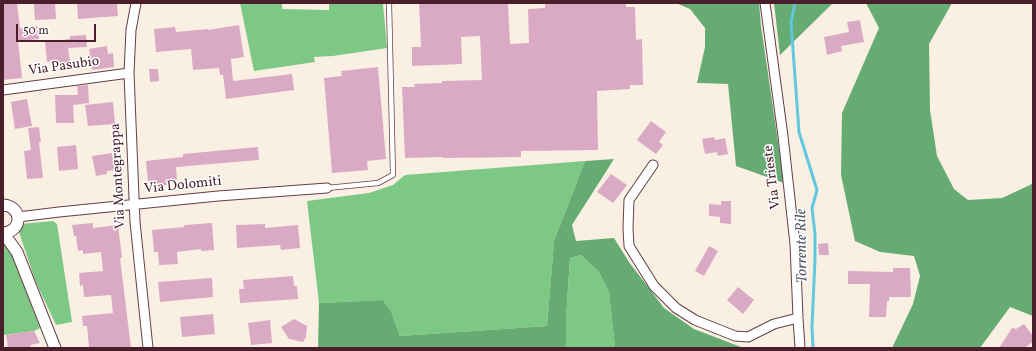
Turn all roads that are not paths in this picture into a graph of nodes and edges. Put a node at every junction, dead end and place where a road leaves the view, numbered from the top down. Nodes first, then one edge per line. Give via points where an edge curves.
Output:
1 (136, 3) edge
2 (389, 3) edge
3 (765, 3) edge
4 (129, 73) junction
5 (3, 90) edge
6 (653, 165) dead end
7 (327, 188) joint
8 (4, 204) edge
9 (134, 205) junction
10 (17, 222) junction
11 (4, 234) edge
12 (17, 252) junction
13 (798, 318) junction
14 (55, 348) edge
15 (148, 348) edge
16 (800, 348) edge

1 - 4 street, Via Montegrappa
2 - 7 lane via 394,175 378,183
3 - 13 street, Via Trieste via 796,244
4 - 5 street, Via Pasubio
4 - 9 street, Via Montegrappa
6 - 13 street via 629,200 628,228 629,246 654,286 676,308 695,320 735,336 748,337 774,324
7 - 9 street, Via Dolomiti
8 - 10 street via 17,213
9 - 10 street, Via Dolomiti via 59,212
9 - 15 street, Via Montegrappa
10 - 11 street via 9,233
10 - 12 street
11 - 12 street
12 - 14 street
13 - 16 street, Via Trieste

